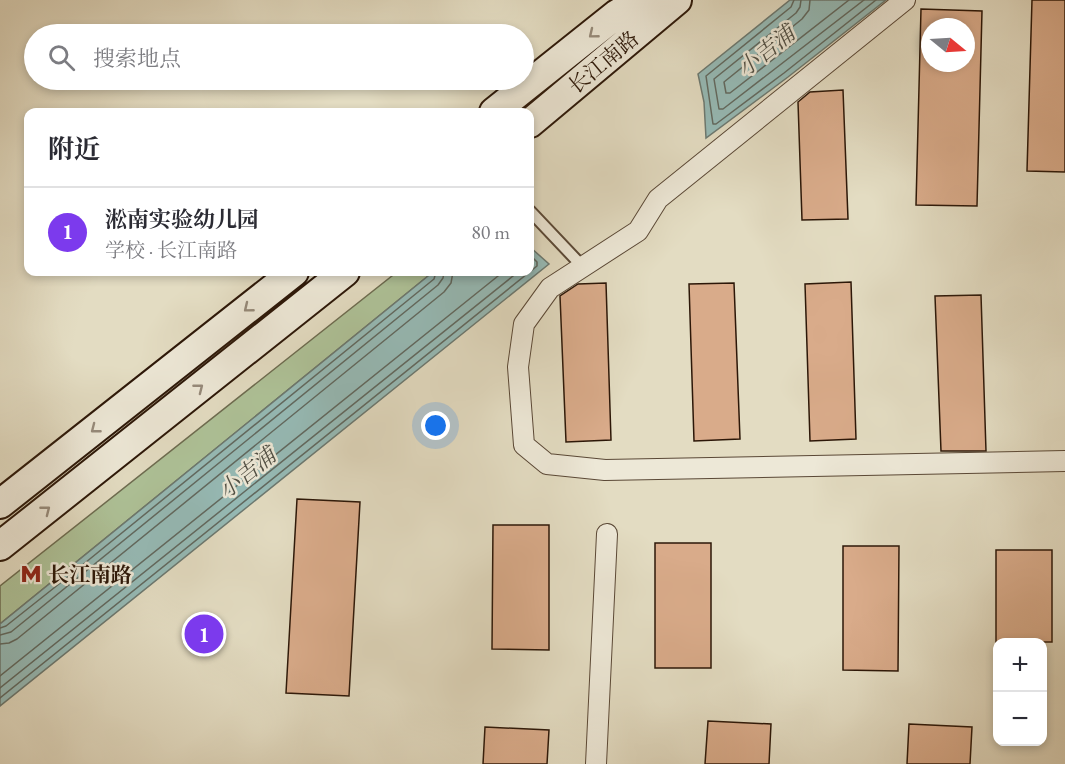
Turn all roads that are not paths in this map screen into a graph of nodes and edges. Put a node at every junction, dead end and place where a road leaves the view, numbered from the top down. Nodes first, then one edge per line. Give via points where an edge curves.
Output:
1 (640, 0) edge
2 (677, 0) edge
3 (905, 0) edge
4 (534, 80) edge
5 (522, 90) edge
6 (499, 108) edge
7 (534, 120) edge
8 (534, 215) edge
9 (583, 267) junction
10 (289, 276) edge
11 (340, 276) edge
12 (1065, 461) edge
13 (0, 504) edge
14 (607, 534) dead end
15 (0, 546) edge
16 (596, 764) edge

1 -> 4 main road
2 - 7 main road, 长江南路
3 - 9 street via 658,199 638,231
5 -> 6 main road
8 - 9 lane
9 - 12 street via 550,288 524,324 518,367 524,445 547,464 605,470
10 -> 13 main road
15 -> 11 main road
14 - 16 street

